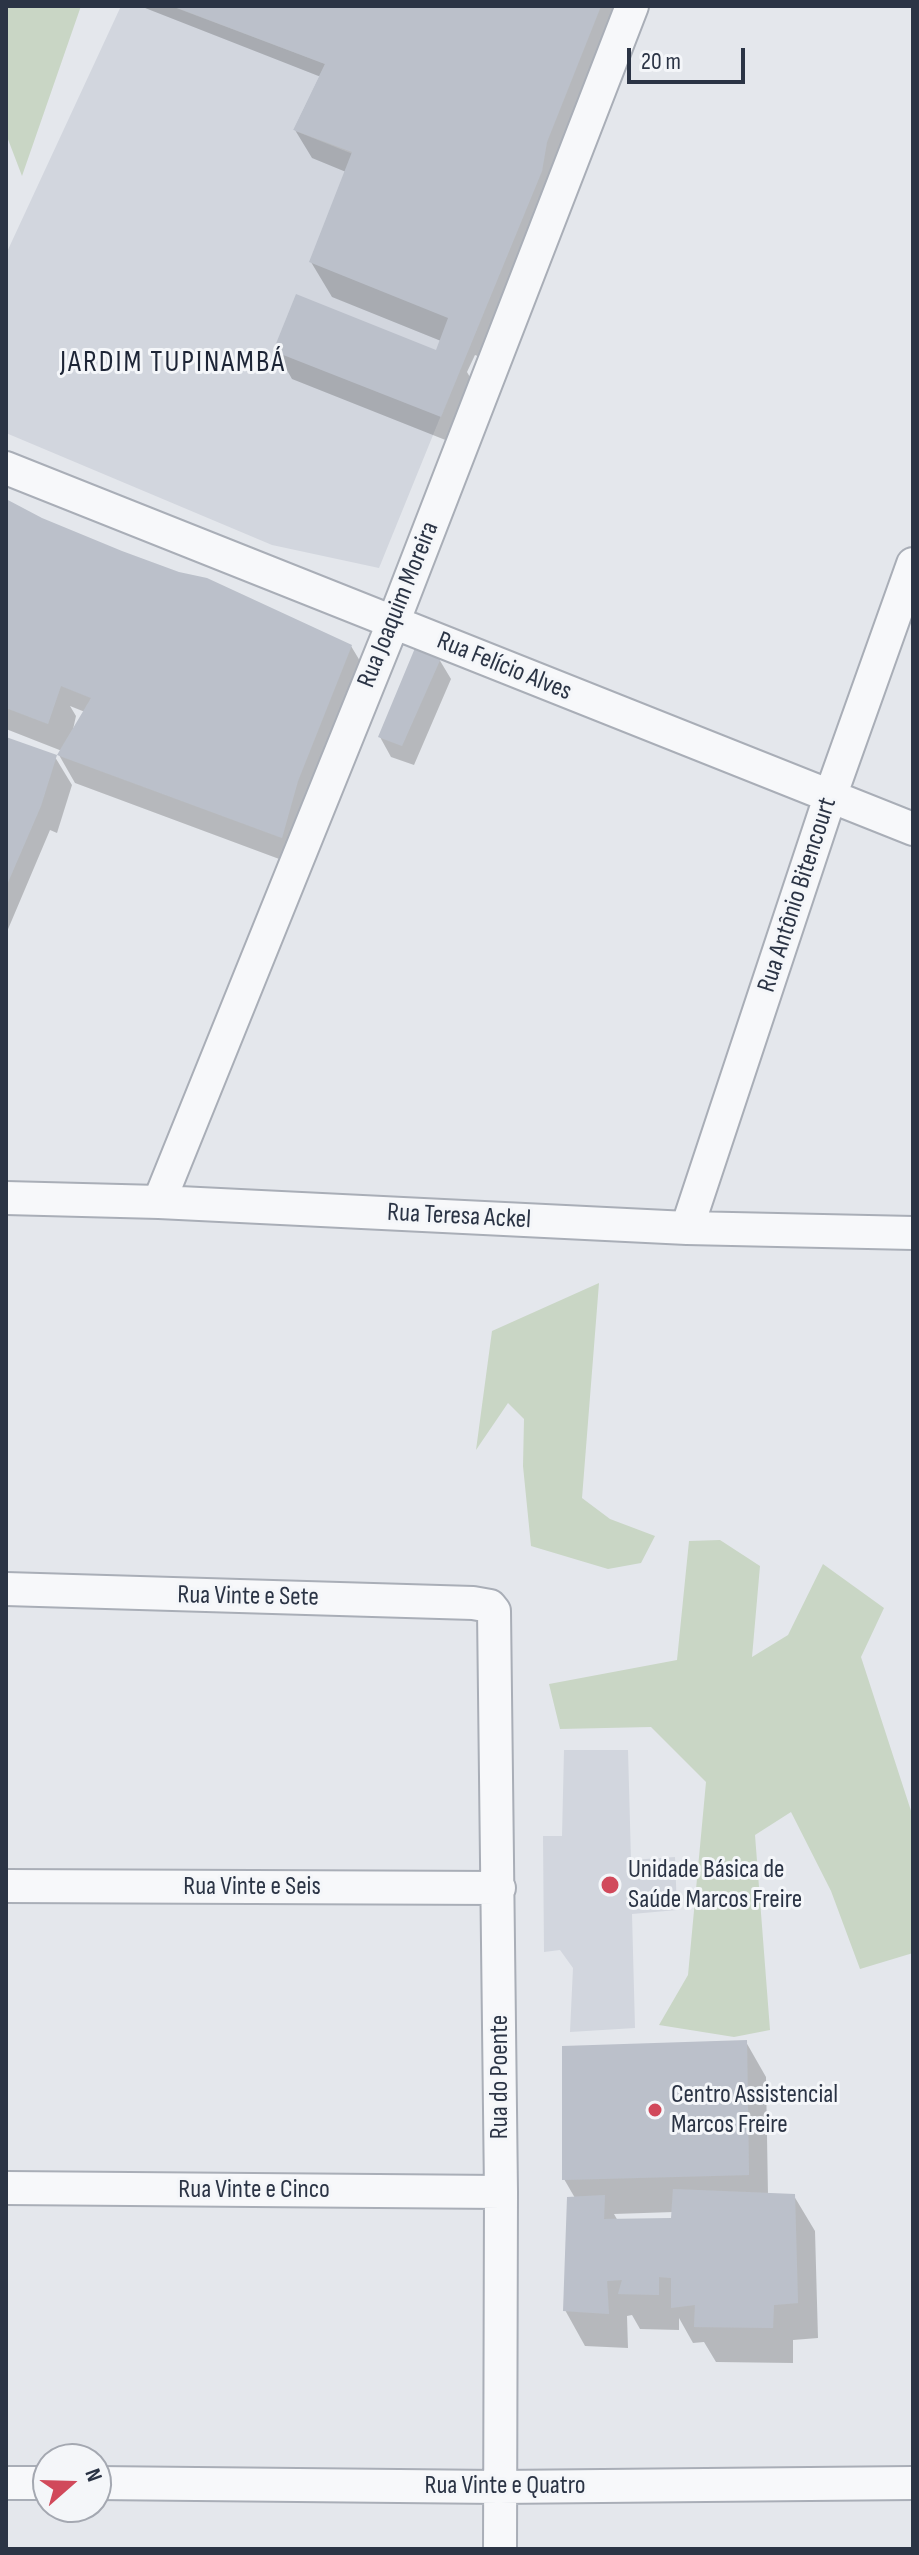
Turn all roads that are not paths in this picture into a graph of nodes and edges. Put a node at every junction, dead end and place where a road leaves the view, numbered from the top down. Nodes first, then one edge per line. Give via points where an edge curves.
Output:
1 (632, 6) edge
2 (6, 468) edge
3 (913, 564) edge
4 (393, 623) junction
5 (830, 797) junction
6 (913, 829) edge
7 (6, 1198) edge
8 (159, 1202) junction
9 (687, 1228) junction
10 (913, 1233) edge
11 (6, 1589) edge
12 (490, 1606) joint
13 (6, 1886) edge
14 (499, 1888) junction
15 (6, 2188) edge
16 (501, 2192) junction
17 (6, 2483) edge
18 (32, 2483) edge
19 (112, 2483) edge
20 (913, 2483) edge
21 (499, 2487) junction
22 (500, 2549) edge

1 - 4 street, Rua Joaquim Moreira
2 - 4 street, Rua Felício Alves
3 - 5 street, Rua Antônio Bitencourt
4 - 5 street, Rua Felício Alves
4 - 8 street, Rua Joaquim Moreira
5 - 6 street, Rua Felício Alves
5 - 9 street, Rua Antônio Bitencourt
7 - 8 street, Rua Teresa Ackel
8 - 9 street, Rua Teresa Ackel
9 - 10 street, Rua Teresa Ackel
11 - 12 street, Rua Vinte e Sete
12 - 14 street, Rua do Poente via 497,1618
13 - 14 street, Rua Vinte e Seis
14 - 16 street, Rua do Poente
15 - 16 street, Rua Vinte e Cinco
16 - 21 street, Rua do Poente
17 - 18 street
19 - 21 street, Rua Vinte e Quatro
20 - 21 street, Rua Vinte e Quatro
21 - 22 street, Rua do Poente

